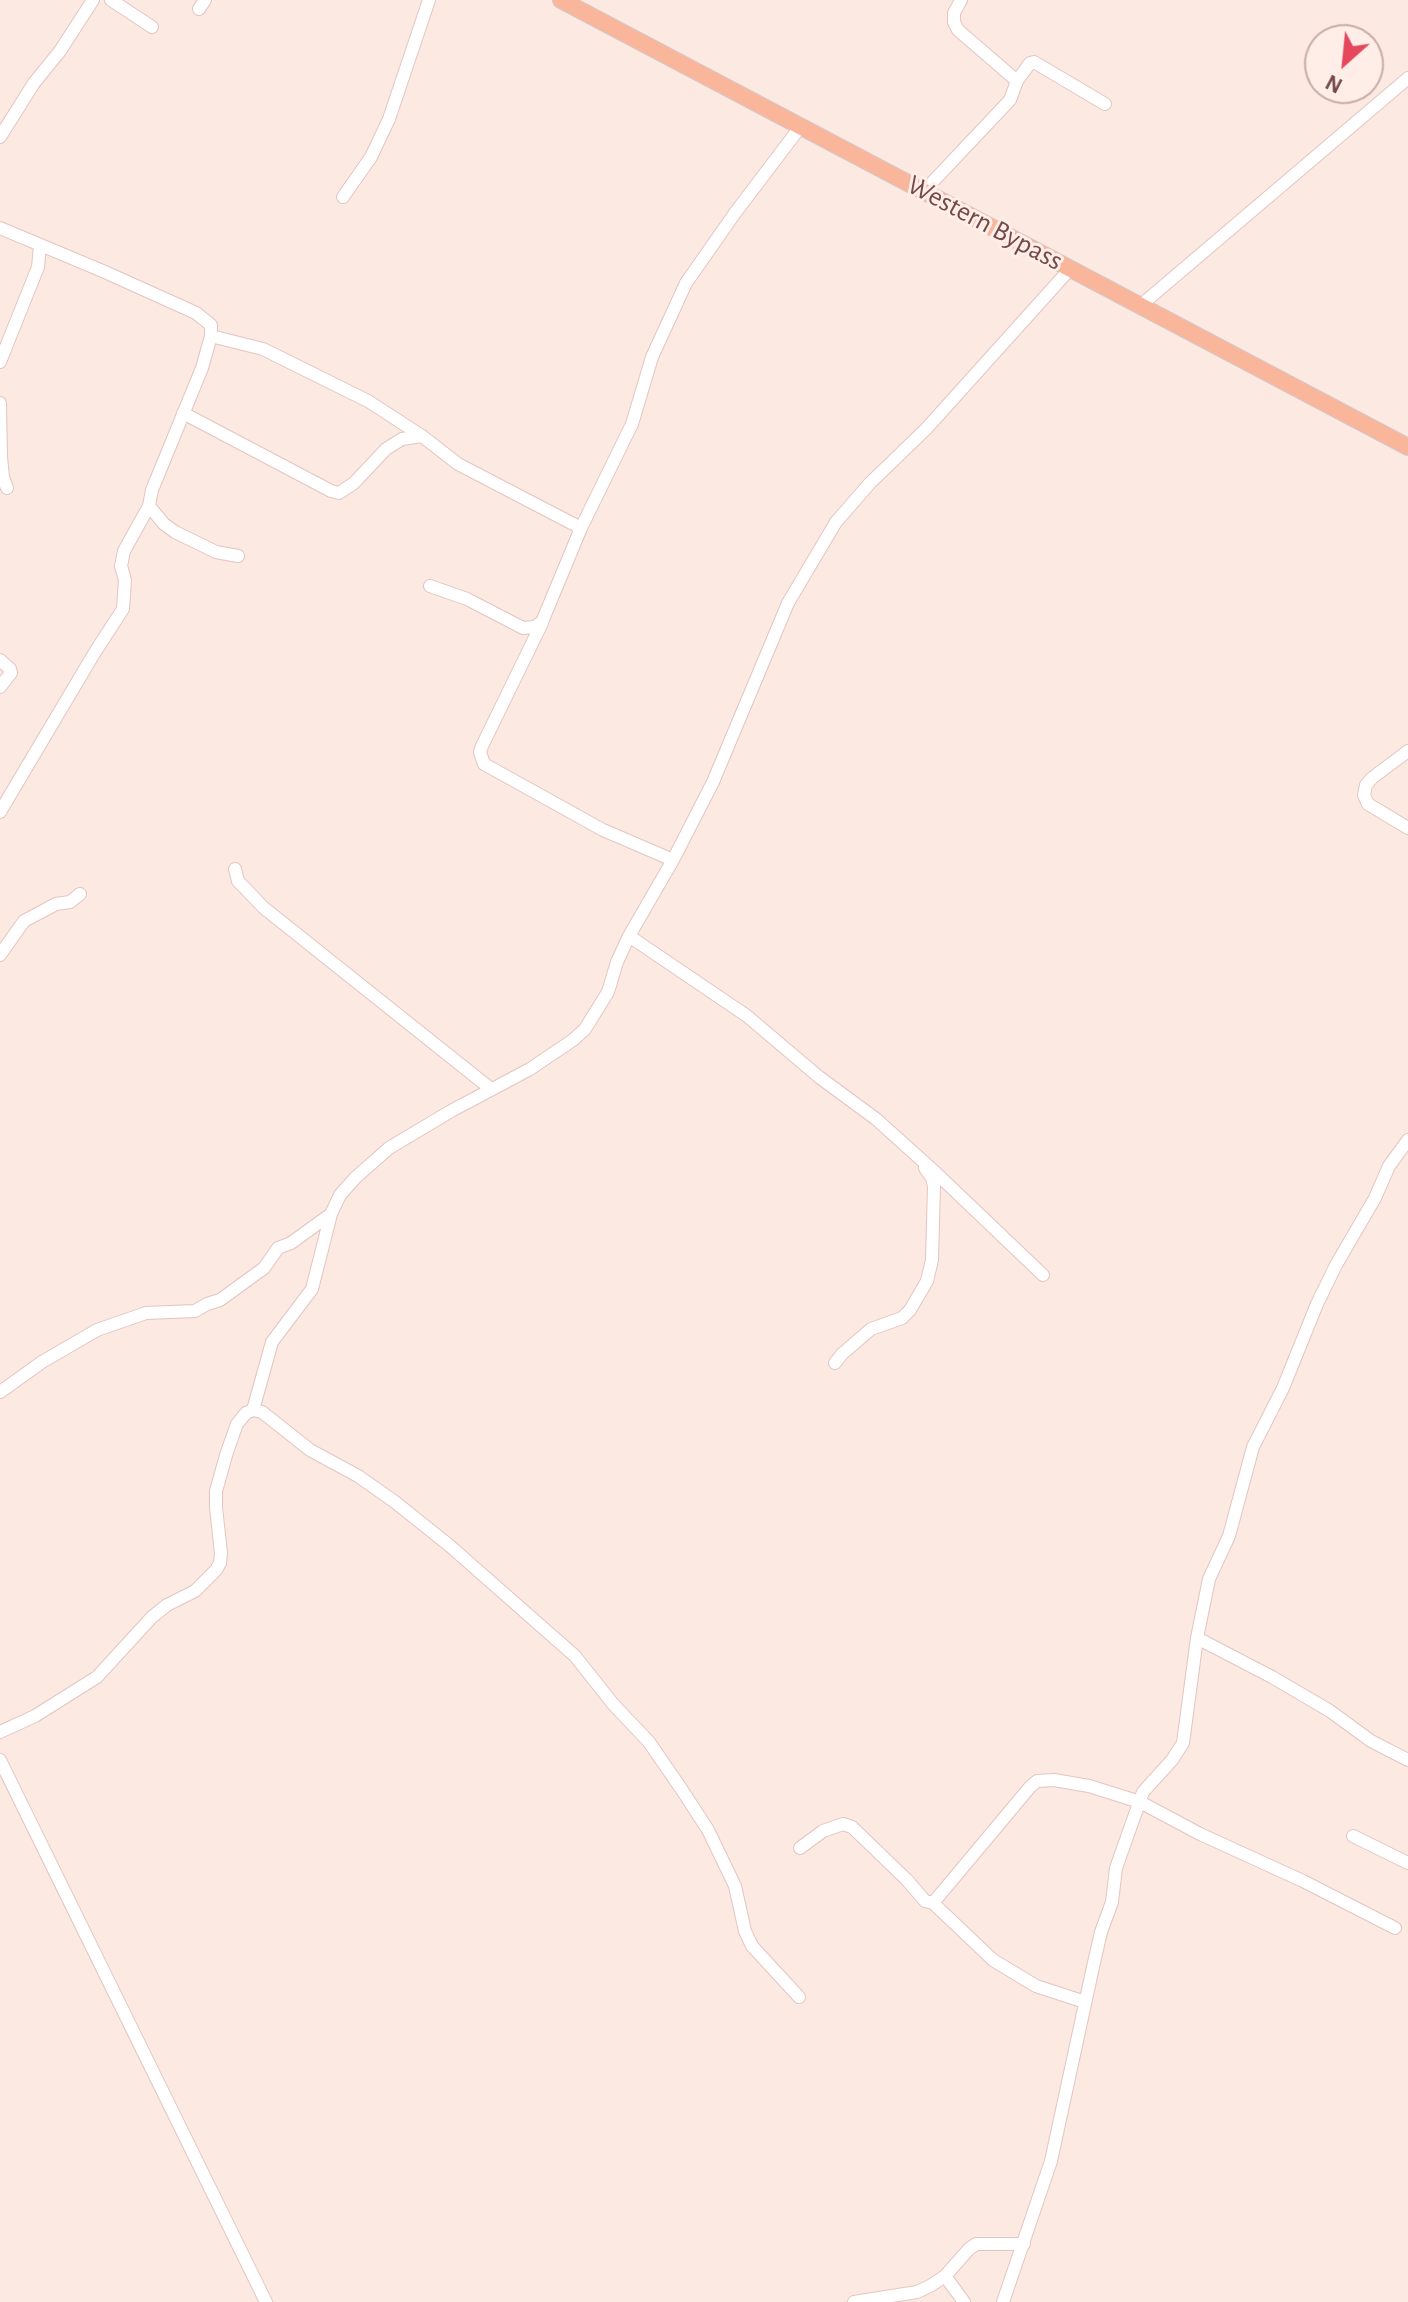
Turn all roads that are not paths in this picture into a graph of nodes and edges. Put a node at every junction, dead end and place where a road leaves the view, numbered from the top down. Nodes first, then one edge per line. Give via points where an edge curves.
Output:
1 (93, 0) edge
2 (111, 0) edge
3 (429, 0) edge
4 (561, 0) edge
5 (961, 0) edge
6 (152, 27) dead end
7 (1408, 78) edge
8 (1017, 81) junction
9 (1105, 104) dead end
10 (801, 126) junction
11 (0, 137) edge
12 (924, 191) junction
13 (343, 197) dead end
14 (0, 228) edge
15 (40, 246) junction
16 (1070, 269) junction
17 (1140, 306) junction
18 (211, 336) junction
19 (0, 362) edge
20 (0, 403) edge
21 (183, 413) junction
22 (422, 436) junction
23 (1408, 447) edge
24 (7, 488) dead end
25 (149, 506) junction
26 (581, 528) junction
27 (238, 556) dead end
28 (430, 586) dead end
29 (542, 622) junction
30 (0, 660) edge
31 (0, 687) edge
32 (1408, 751) edge
33 (0, 812) edge
34 (1408, 828) edge
35 (673, 860) junction
36 (235, 869) dead end
37 (80, 894) dead end
38 (629, 936) junction
39 (0, 955) edge
40 (491, 1089) junction
41 (1408, 1140) edge
42 (908, 1147) junction
43 (331, 1214) junction
44 (1043, 1275) dead end
45 (835, 1363) dead end
46 (0, 1392) edge
47 (253, 1410) junction
48 (1197, 1638) junction
49 (0, 1732) edge
50 (0, 1760) edge
51 (1408, 1760) edge
52 (1140, 1802) junction
53 (1353, 1836) dead end
54 (800, 1848) dead end
55 (1408, 1863) edge
56 (933, 1903) junction
57 (1395, 1928) dead end
58 (799, 1997) dead end
59 (1085, 2002) junction
60 (1024, 2244) junction
61 (945, 2276) junction
62 (266, 2302) edge
63 (854, 2302) edge
64 (964, 2302) edge
65 (1003, 2302) edge

1 - 11 street
2 - 6 street
3 - 13 street via 383,132
4 - 10 main road, Western Bypass
5 - 8 street via 954,13 958,30
7 - 17 street
8 - 9 street via 1034,62
8 - 12 street via 1010,100
10 - 12 main road, Western Bypass
10 - 26 street via 686,283 652,357 632,424
12 - 16 main road, Western Bypass
14 - 15 street
15 - 18 street via 196,313 211,325
15 - 19 street via 38,267
16 - 17 main road, Western Bypass
16 - 35 street via 836,522 788,603 713,782
17 - 23 main road, Western Bypass
18 - 21 street
18 - 22 street via 263,349 368,401
20 - 24 street
21 - 22 street via 339,493 386,449
21 - 25 street
22 - 26 street via 458,464
25 - 27 street via 175,532 216,552
25 - 33 street via 124,551 123,609
26 - 29 street
28 - 29 street via 523,628
29 - 35 street via 482,746 481,759 603,830
30 - 31 street via 11,673
32 - 34 street via 1372,778 1364,795 1368,804
35 - 38 street
36 - 40 street via 238,881 264,908
37 - 39 street via 24,921
38 - 40 street via 608,992 585,1029 530,1069
38 - 42 street via 747,1016
40 - 43 street via 389,1148 340,1195
41 - 48 street via 1336,1265 1258,1433 1229,1536 1209,1579
42 - 44 street
42 - 45 street via 934,1186 930,1275 902,1318 871,1329
43 - 46 street via 278,1248 264,1268 220,1300 195,1311 146,1313 97,1330
43 - 47 street via 312,1289 272,1342
47 - 49 street via 237,1424 216,1491 221,1553 216,1570 195,1591 152,1617 97,1677
47 - 58 street via 395,1502 575,1656 649,1742 682,1790 735,1886 752,1946
48 - 51 street
48 - 52 street via 1181,1748
50 - 62 street
52 - 56 street via 1089,1786 1037,1781
52 - 57 street
52 - 59 street via 1114,1876
53 - 55 street
54 - 56 street via 823,1831 843,1824 852,1827 925,1901
56 - 59 street via 993,1960 1036,1986
59 - 60 street via 1051,2161
60 - 61 street via 976,2244
60 - 65 street
61 - 63 street via 917,2292
61 - 64 street

